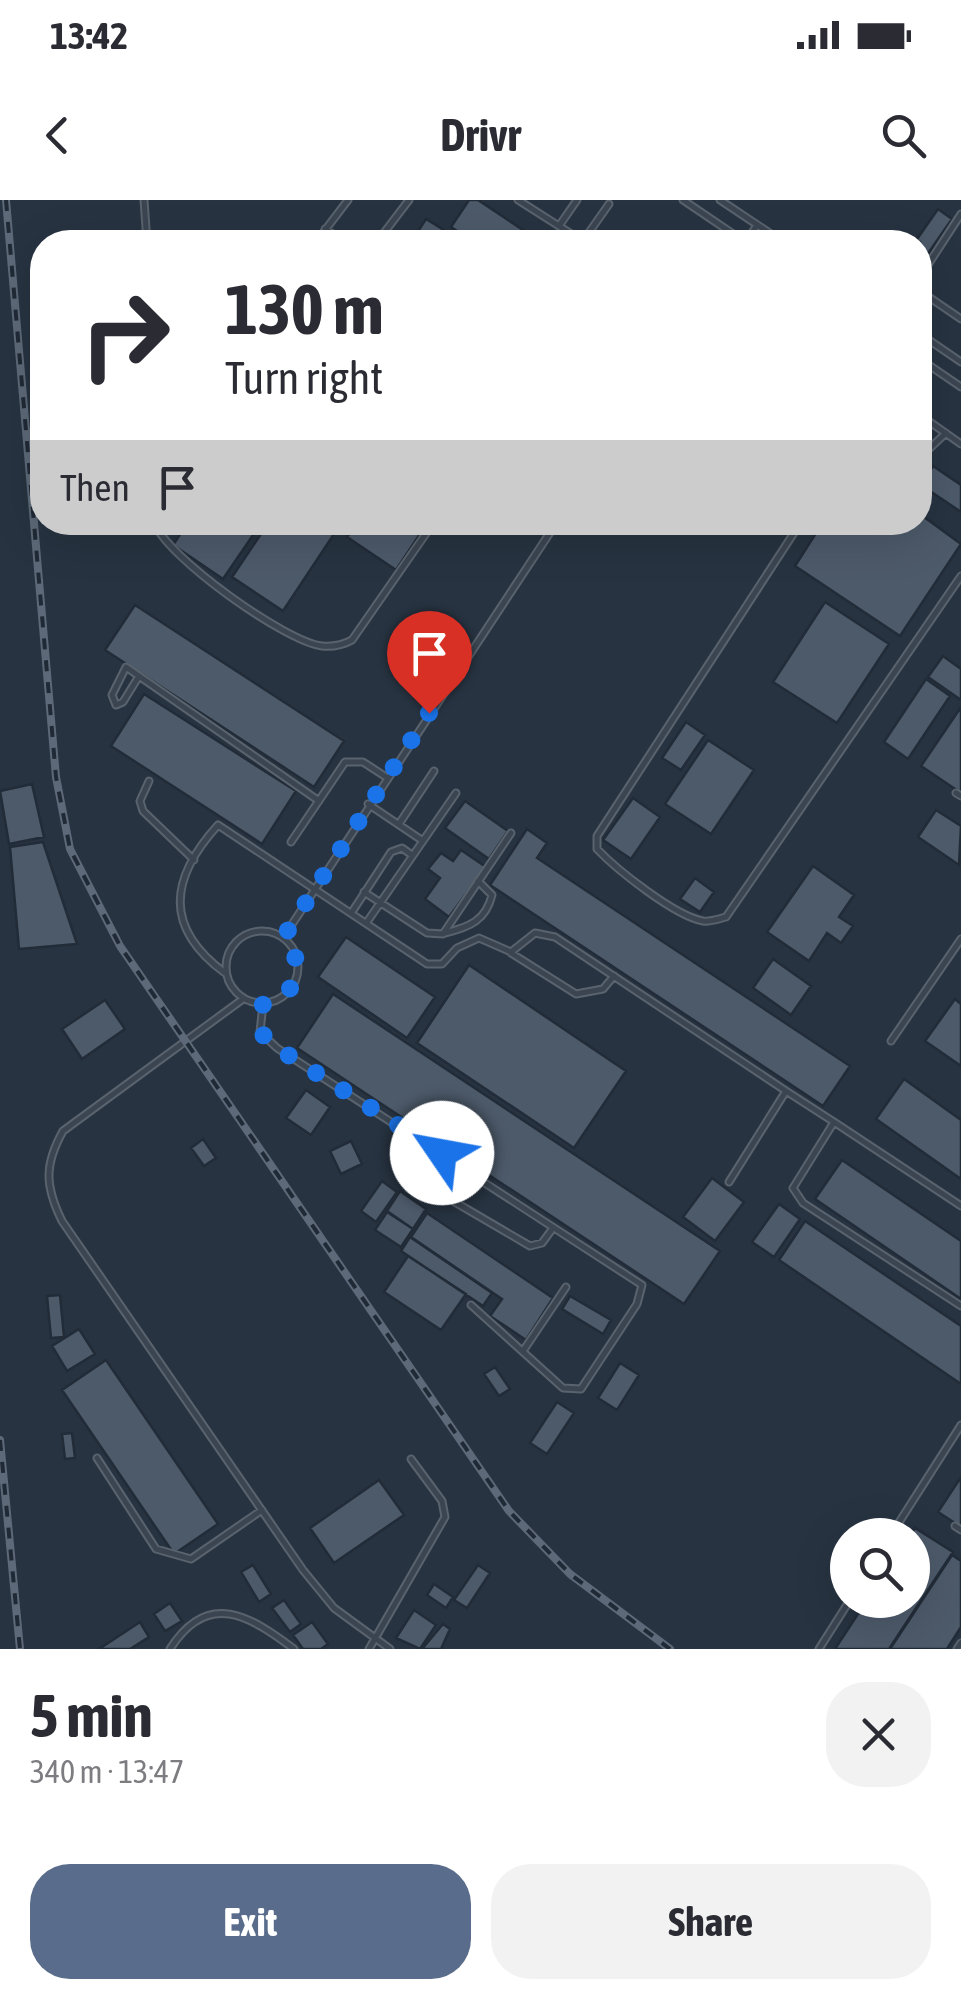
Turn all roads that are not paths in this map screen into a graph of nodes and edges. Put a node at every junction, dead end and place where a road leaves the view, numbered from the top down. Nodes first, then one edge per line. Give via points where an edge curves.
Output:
1 (144, 200) edge
2 (348, 200) edge
3 (396, 200) edge
4 (518, 200) edge
5 (577, 200) edge
6 (683, 200) edge
7 (720, 200) edge
8 (407, 203) edge
9 (609, 204) dead end
10 (961, 214) edge
11 (559, 226) junction
12 (758, 226) junction
13 (325, 229) edge
14 (146, 230) edge
15 (386, 230) edge
16 (565, 230) edge
17 (592, 230) edge
18 (728, 230) edge
19 (755, 230) edge
20 (764, 230) edge
21 (932, 259) edge
22 (932, 300) edge
23 (961, 319) edge
24 (932, 342) edge
25 (961, 362) edge
26 (932, 367) edge
27 (961, 386) edge
28 (932, 423) edge
29 (946, 433) junction
30 (961, 444) edge
31 (932, 446) edge
32 (161, 535) edge
33 (425, 535) edge
34 (548, 535) edge
35 (793, 535) edge
36 (961, 576) edge
37 (139, 676) junction
38 (434, 771) dead end
39 (386, 776) junction
40 (150, 781) dead end
41 (456, 794) dead end
42 (320, 801) junction
43 (368, 804) junction
44 (399, 824) junction
45 (511, 834) dead end
46 (424, 840) junction
47 (290, 842) dead end
48 (413, 856) junction
49 (194, 860) junction
50 (478, 881) junction
51 (314, 887) junction
52 (364, 892) junction
53 (380, 903) junction
54 (352, 912) junction
55 (367, 922) junction
56 (442, 934) junction
57 (283, 938) junction
58 (961, 940) edge
59 (510, 952) junction
60 (226, 972) junction
61 (614, 976) junction
62 (243, 999) junction
63 (263, 1004) junction
64 (890, 1042) dead end
65 (786, 1091) junction
66 (834, 1122) junction
67 (418, 1137) junction
68 (466, 1170) junction
69 (729, 1182) dead end
70 (449, 1200) junction
71 (961, 1206) edge
72 (554, 1228) junction
73 (566, 1287) dead end
74 (471, 1304) dead end
75 (961, 1306) edge
76 (523, 1351) junction
77 (961, 1425) edge
78 (97, 1458) dead end
79 (411, 1459) dead end
80 (262, 1510) junction
81 (902, 1518) edge
82 (839, 1618) edge
83 (375, 1638) junction
84 (961, 1642) edge
85 (170, 1649) edge
86 (294, 1649) edge
87 (368, 1649) edge
88 (390, 1649) edge
89 (819, 1649) edge
90 (957, 1649) edge

1 - 14 lane
2 - 13 lane
3 - 8 lane
4 - 11 lane
5 - 11 lane
6 - 18 lane
7 - 12 lane
8 - 15 lane
9 - 17 lane
10 - 21 lane
11 - 16 lane
12 - 19 lane
12 - 20 lane
22 - 23 lane
24 - 25 lane
26 - 27 lane
28 - 29 lane
29 - 30 lane
29 - 31 lane
32 - 33 lane via 194,571 295,637 343,646
34 - 39 lane
35 - 36 lane via 597,836 598,849 613,865 707,922 726,917
37 - 37 lane via 122,668 112,695 116,706
37 - 42 lane
38 - 44 lane
39 - 42 lane via 352,759
39 - 43 lane
40 - 49 lane via 140,801 143,810
41 - 46 lane
42 - 47 lane
43 - 44 lane
43 - 51 lane
44 - 46 lane
45 - 50 lane
46 - 48 lane
48 - 52 lane via 395,848
48 - 53 lane
49 - 51 lane via 214,828 224,825
49 - 60 lane via 180,882 181,915 198,952
50 - 56 lane
50 - 56 lane via 492,894 482,918
51 - 54 lane
51 - 57 lane
52 - 53 lane
52 - 54 lane
53 - 55 lane
53 - 56 lane via 427,934
54 - 55 lane
55 - 59 lane via 434,966 479,938
57 - 60 lane via 260,931 238,940
57 - 63 lane via 296,956 296,978 284,996
58 - 64 lane
59 - 61 lane via 543,933
59 - 61 lane via 576,994 603,990
60 - 62 lane
61 - 65 lane
62 - 63 lane
62 - 80 lane via 63,1131 47,1175 62,1221
63 - 67 lane via 260,1032 277,1048
65 - 66 lane
65 - 69 lane
66 - 71 lane
66 - 75 lane via 792,1188 795,1194
67 - 68 lane
67 - 70 lane via 407,1163 411,1174
68 - 70 lane
68 - 72 lane
70 - 72 lane via 530,1246
72 - 76 lane via 642,1285 642,1294 581,1390 563,1388
73 - 76 lane
74 - 76 lane
77 - 81 lane
78 - 80 lane via 156,1549 168,1556 191,1558
79 - 83 lane via 442,1501 445,1517
80 - 83 lane via 334,1608
82 - 89 lane
83 - 87 lane
83 - 88 lane
84 - 90 lane
85 - 86 lane via 220,1611 234,1611

